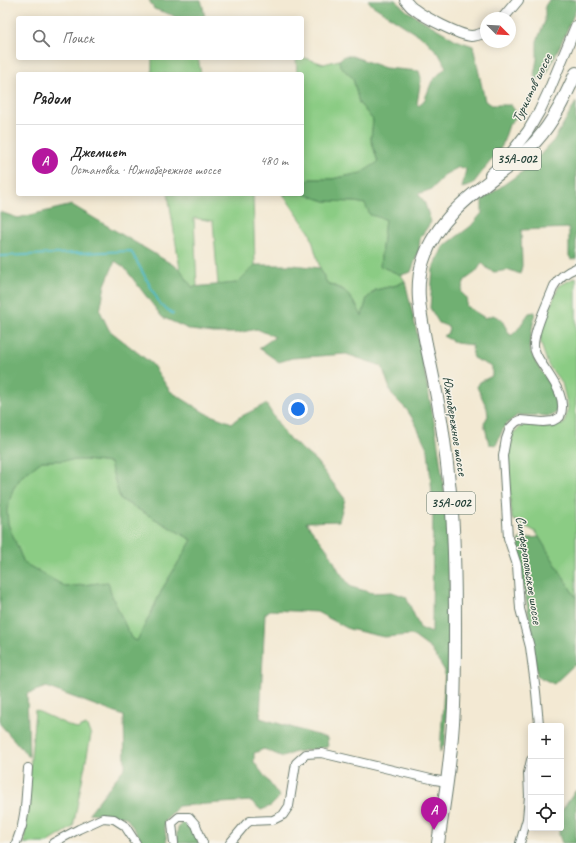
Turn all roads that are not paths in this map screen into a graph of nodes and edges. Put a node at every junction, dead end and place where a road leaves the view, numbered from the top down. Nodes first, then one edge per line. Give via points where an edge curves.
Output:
1 (405, 0) edge
2 (518, 0) edge
3 (509, 12) edge
4 (576, 26) edge
5 (480, 34) edge
6 (576, 73) edge
7 (576, 82) edge
8 (473, 193) junction
9 (576, 268) edge
10 (539, 723) edge
11 (452, 766) junction
12 (28, 768) dead end
13 (447, 785) junction
14 (529, 795) edge
15 (449, 806) junction
16 (16, 843) edge
17 (54, 843) edge
18 (136, 843) edge
19 (174, 843) edge
20 (203, 843) edge
21 (230, 843) edge
22 (438, 843) edge
23 (443, 843) edge
24 (520, 843) edge

1 - 5 main road via 413,9 428,18 462,34 469,36
2 - 3 main road
4 - 8 main road, Туристов шоссе via 548,93 528,131 508,157
6 - 8 highway, Южнобережное шоссе / 35А-002 via 550,125 522,155
7 - 11 highway, Южнобережное шоссе / 35А-002 via 553,128 539,146 452,222 437,244 425,273 425,310 448,430 458,516 460,639 458,714
8 - 11 highway, Южнобережное шоссе / 35А-002 via 438,230 427,251 418,284 420,311 448,468 453,526 455,610
9 - 10 street, Симферопольское шоссе via 557,280 536,331 534,345 536,355 558,391 563,411 560,417 553,421 516,422 510,428 503,456 508,538 518,565 520,610 530,647
11 - 13 highway, Южнобережное шоссе / 35А-002
11 - 15 highway, Южнобережное шоссе / 35А-002 via 453,784
12 - 16 street via 25,808
13 - 15 highway
13 - 21 street via 321,753 306,754 296,763 289,806 283,815 273,820 250,821
13 - 22 highway, Южнобережное шоссе / 35А-002
14 - 24 street via 527,818
15 - 23 highway, Южнобережное шоссе / 35А-002
17 - 18 street via 103,818 114,819 126,826
19 - 20 street via 172,823 179,817 189,817 196,825

